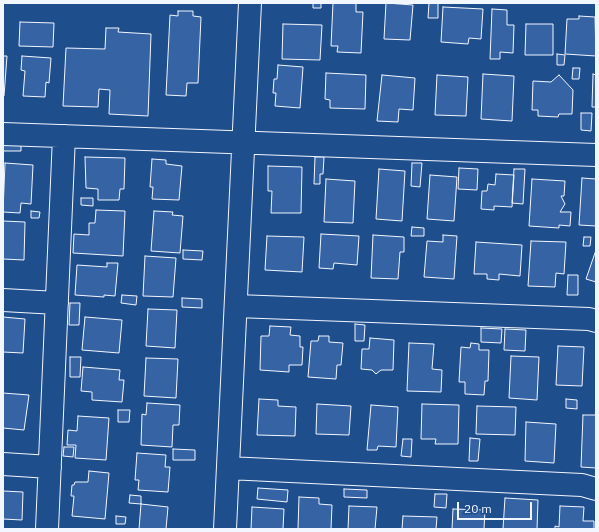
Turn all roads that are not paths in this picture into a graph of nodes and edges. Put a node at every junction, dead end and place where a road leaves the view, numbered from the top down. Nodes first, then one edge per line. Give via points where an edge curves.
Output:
1 (250, 3) edge
2 (3, 134) edge
3 (64, 136) junction
4 (243, 144) junction
5 (596, 155) edge
6 (3, 300) edge
7 (57, 303) junction
8 (236, 306) junction
9 (596, 321) edge
10 (3, 464) edge
11 (50, 467) junction
12 (228, 468) junction
13 (596, 489) edge
14 (47, 529) edge
15 (225, 529) edge

1 - 4 street
2 - 3 street
3 - 4 street
3 - 7 street
4 - 5 street
4 - 8 street
6 - 7 street
7 - 11 street
8 - 9 street
8 - 12 street
10 - 11 street
11 - 14 street
12 - 13 street via 582,485
12 - 15 street

